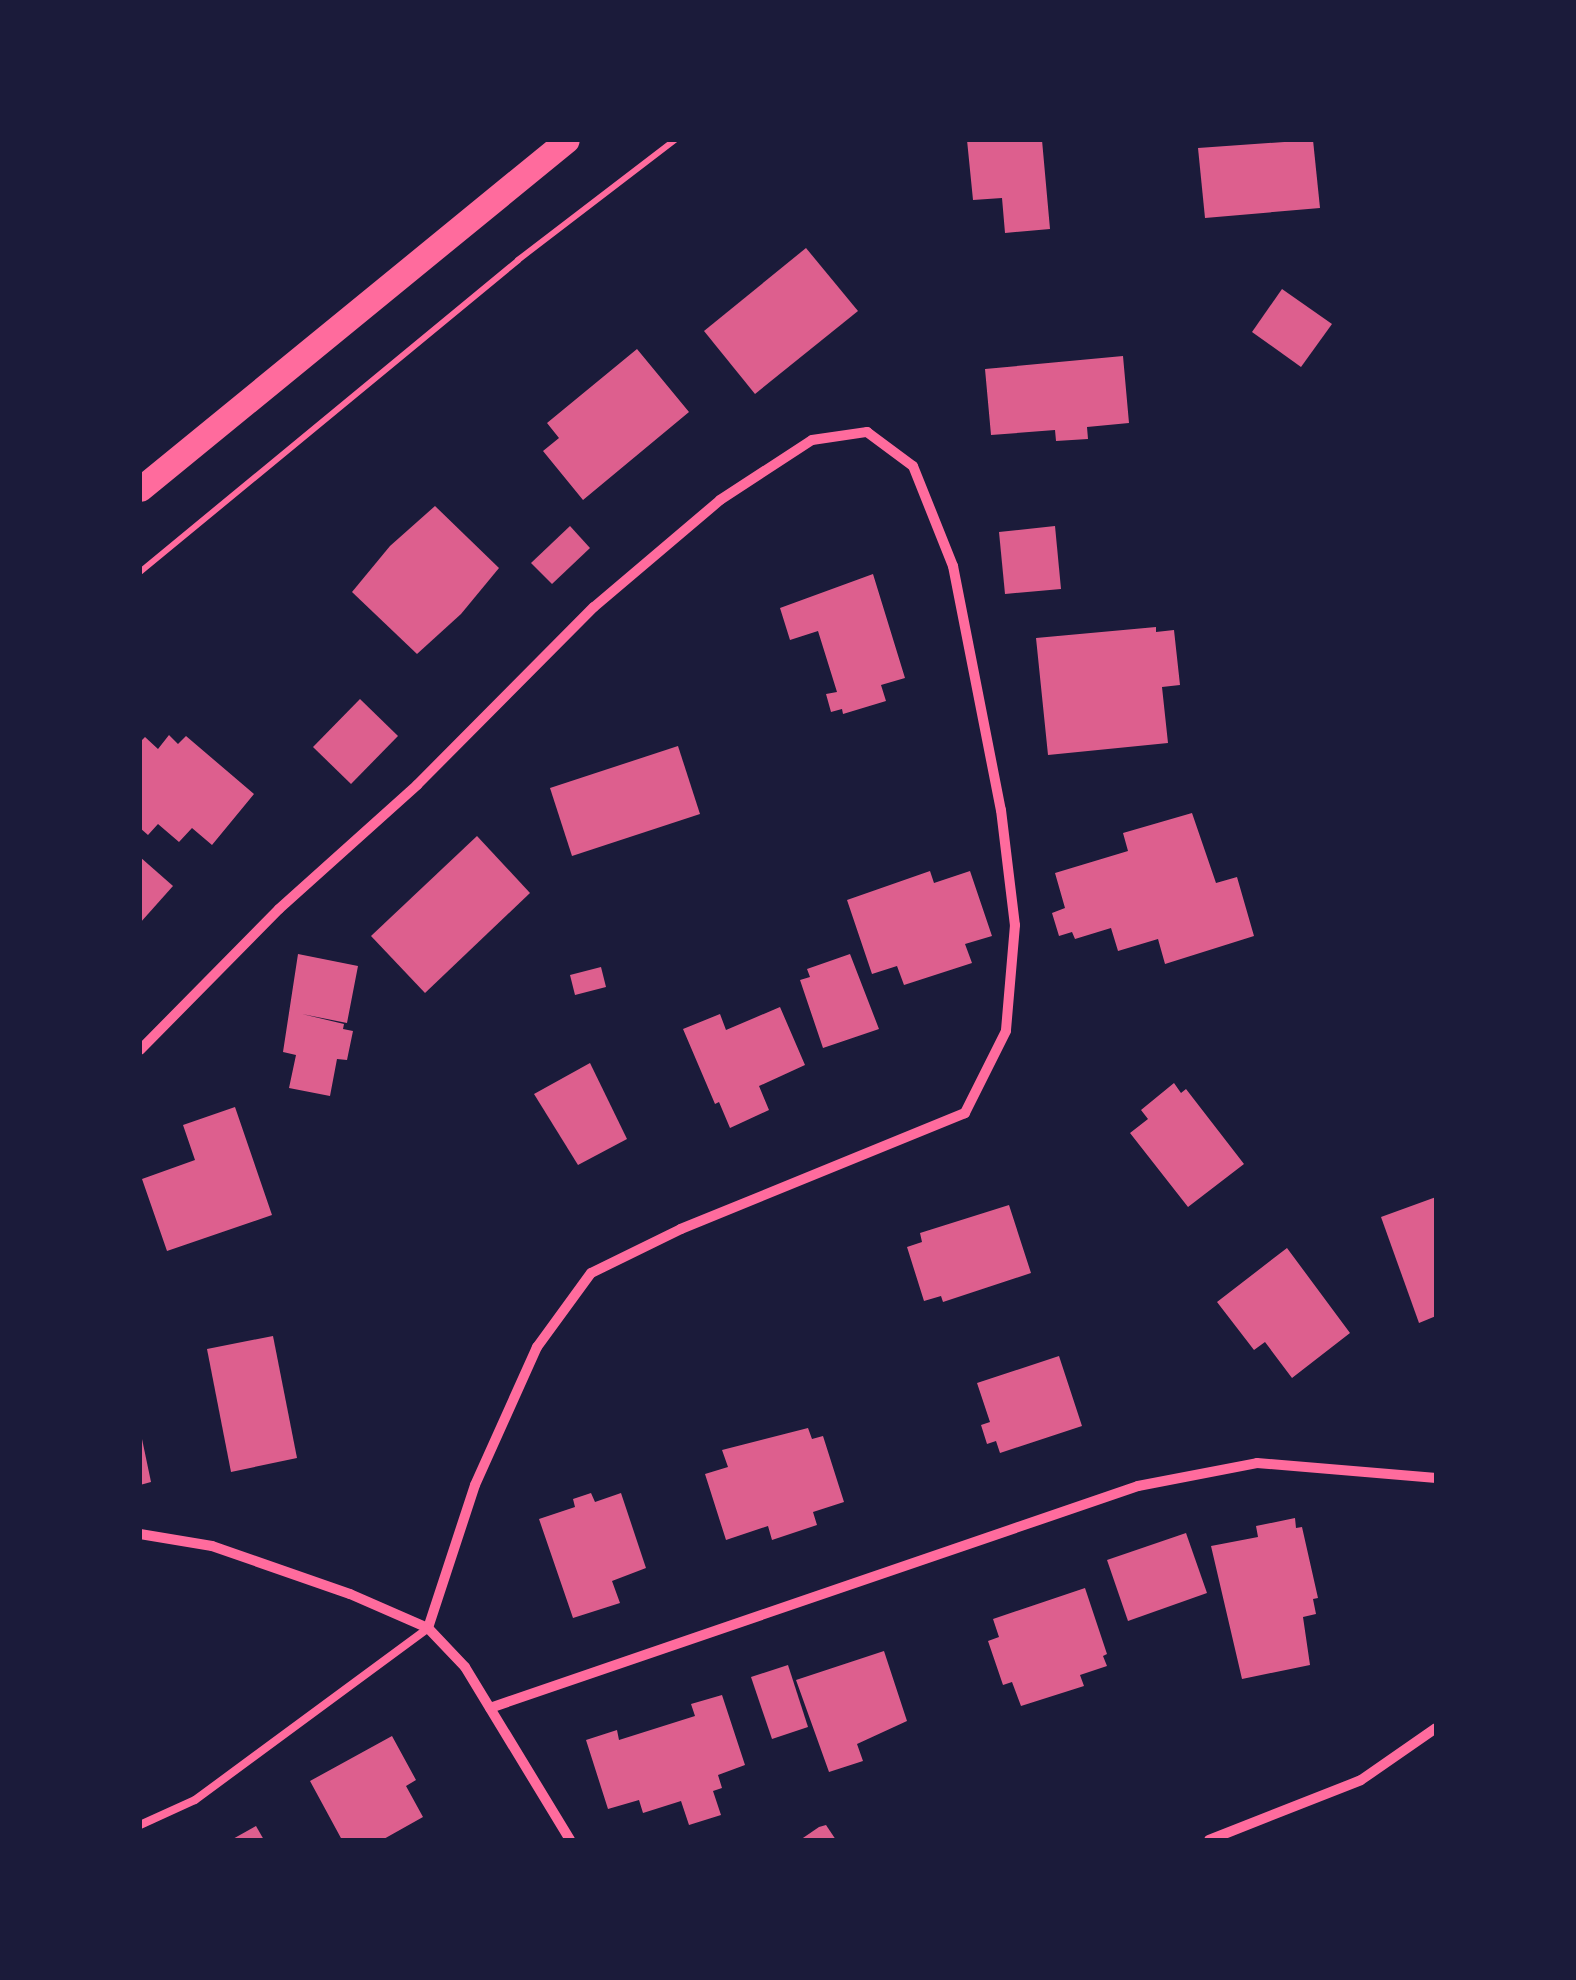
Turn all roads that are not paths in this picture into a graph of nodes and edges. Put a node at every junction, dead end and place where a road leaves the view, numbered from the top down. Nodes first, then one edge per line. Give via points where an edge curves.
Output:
1 (567, 140) edge
2 (140, 489) edge
3 (140, 1050) edge
4 (1436, 1478) edge
5 (140, 1534) edge
6 (428, 1628) junction
7 (490, 1708) junction
8 (1436, 1728) edge
9 (140, 1825) edge
10 (570, 1840) edge
11 (1210, 1840) edge

1 - 2 main road
3 - 6 street via 594,607 720,500 812,440 868,432 914,466 953,566 1000,810 1016,925 1006,1031 965,1113 681,1229 591,1273 537,1347 475,1485
4 - 7 street via 1258,1462 1138,1486
5 - 6 street via 212,1546
6 - 7 street via 465,1667
6 - 9 lane via 195,1800
7 - 10 street
8 - 11 street via 1360,1780

